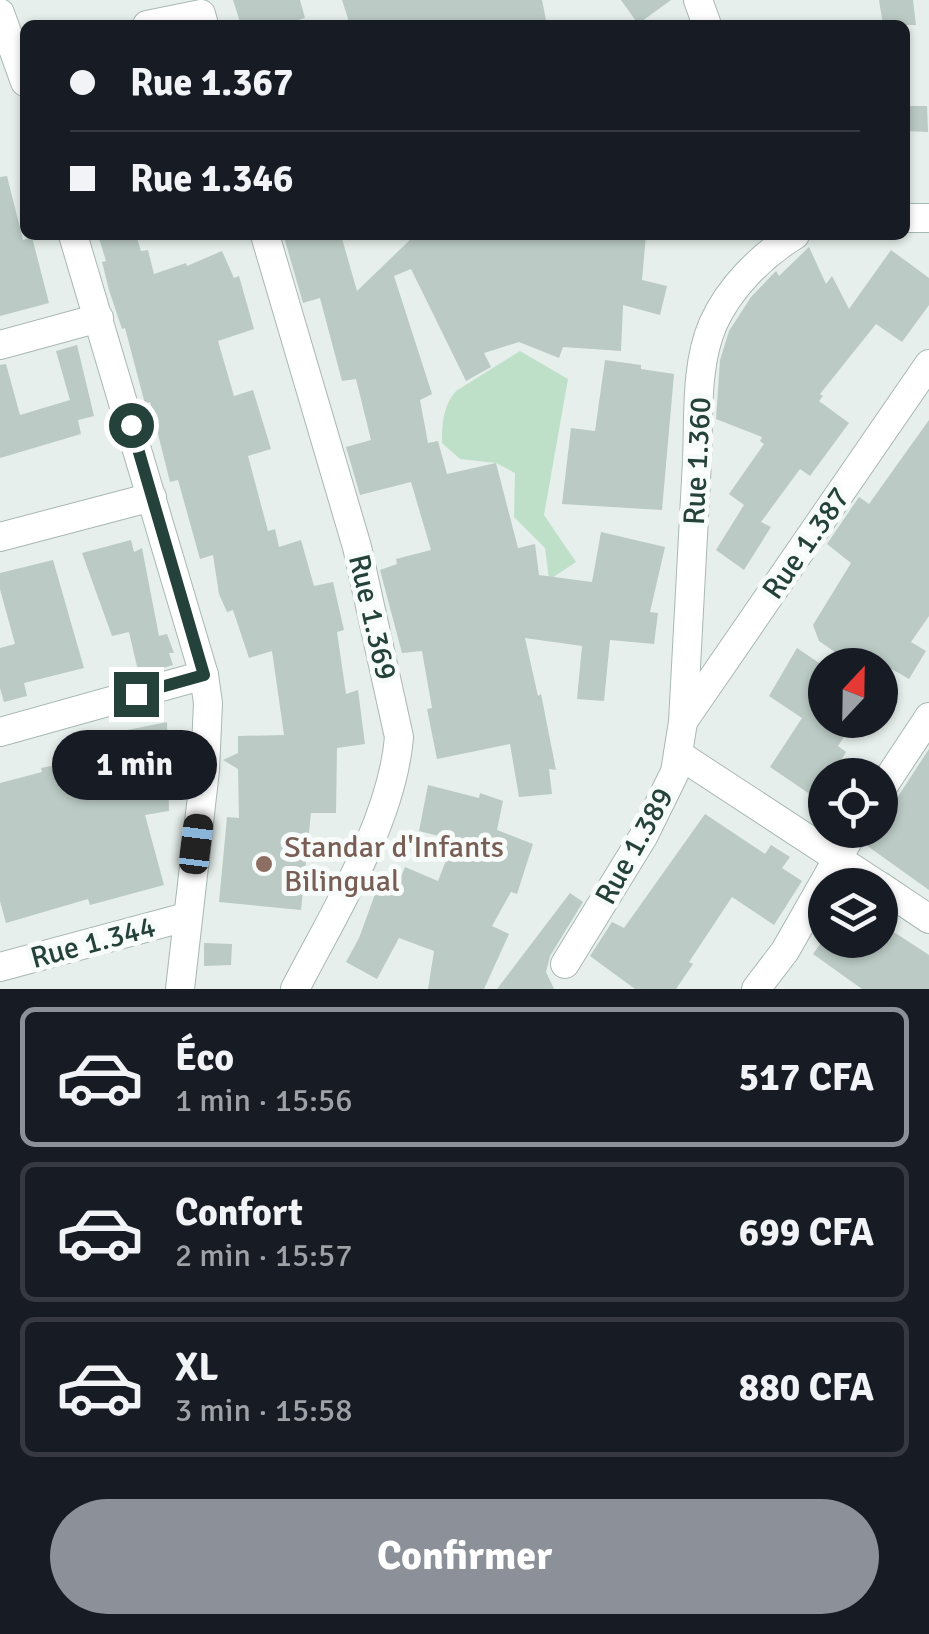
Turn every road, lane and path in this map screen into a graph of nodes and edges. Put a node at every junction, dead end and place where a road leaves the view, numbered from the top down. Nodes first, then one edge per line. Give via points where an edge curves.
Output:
1 (0, 14) edge
2 (13, 54) edge
3 (75, 240) edge
4 (266, 240) edge
5 (786, 240) edge
6 (100, 318) junction
7 (0, 346) edge
8 (929, 364) edge
9 (152, 497) junction
10 (0, 537) edge
11 (204, 675) junction
12 (929, 717) edge
13 (683, 722) junction
14 (0, 732) edge
15 (678, 754) junction
16 (898, 763) edge
17 (842, 848) edge
18 (836, 857) junction
19 (852, 868) edge
20 (898, 899) edge
21 (186, 917) junction
22 (929, 920) edge
23 (565, 964) dead end
24 (0, 967) edge
25 (180, 989) edge
26 (295, 989) edge
27 (756, 989) edge

1 - 2 street
3 - 6 street
4 - 26 street, Rue 1.369 via 357,547 398,736 390,788
5 - 13 street, Rue 1.360 via 726,298 707,346 698,401
6 - 7 street
6 - 9 street
8 - 13 street, Rue 1.387
9 - 10 street
9 - 11 street
11 - 14 street
11 - 21 street via 206,770
12 - 16 street
13 - 15 street, Rue 1.389
15 - 18 street
15 - 23 street, Rue 1.389 via 643,837
17 - 18 street
18 - 19 street
18 - 27 street
20 - 22 street
21 - 24 street, Rue 1.344
21 - 25 street

